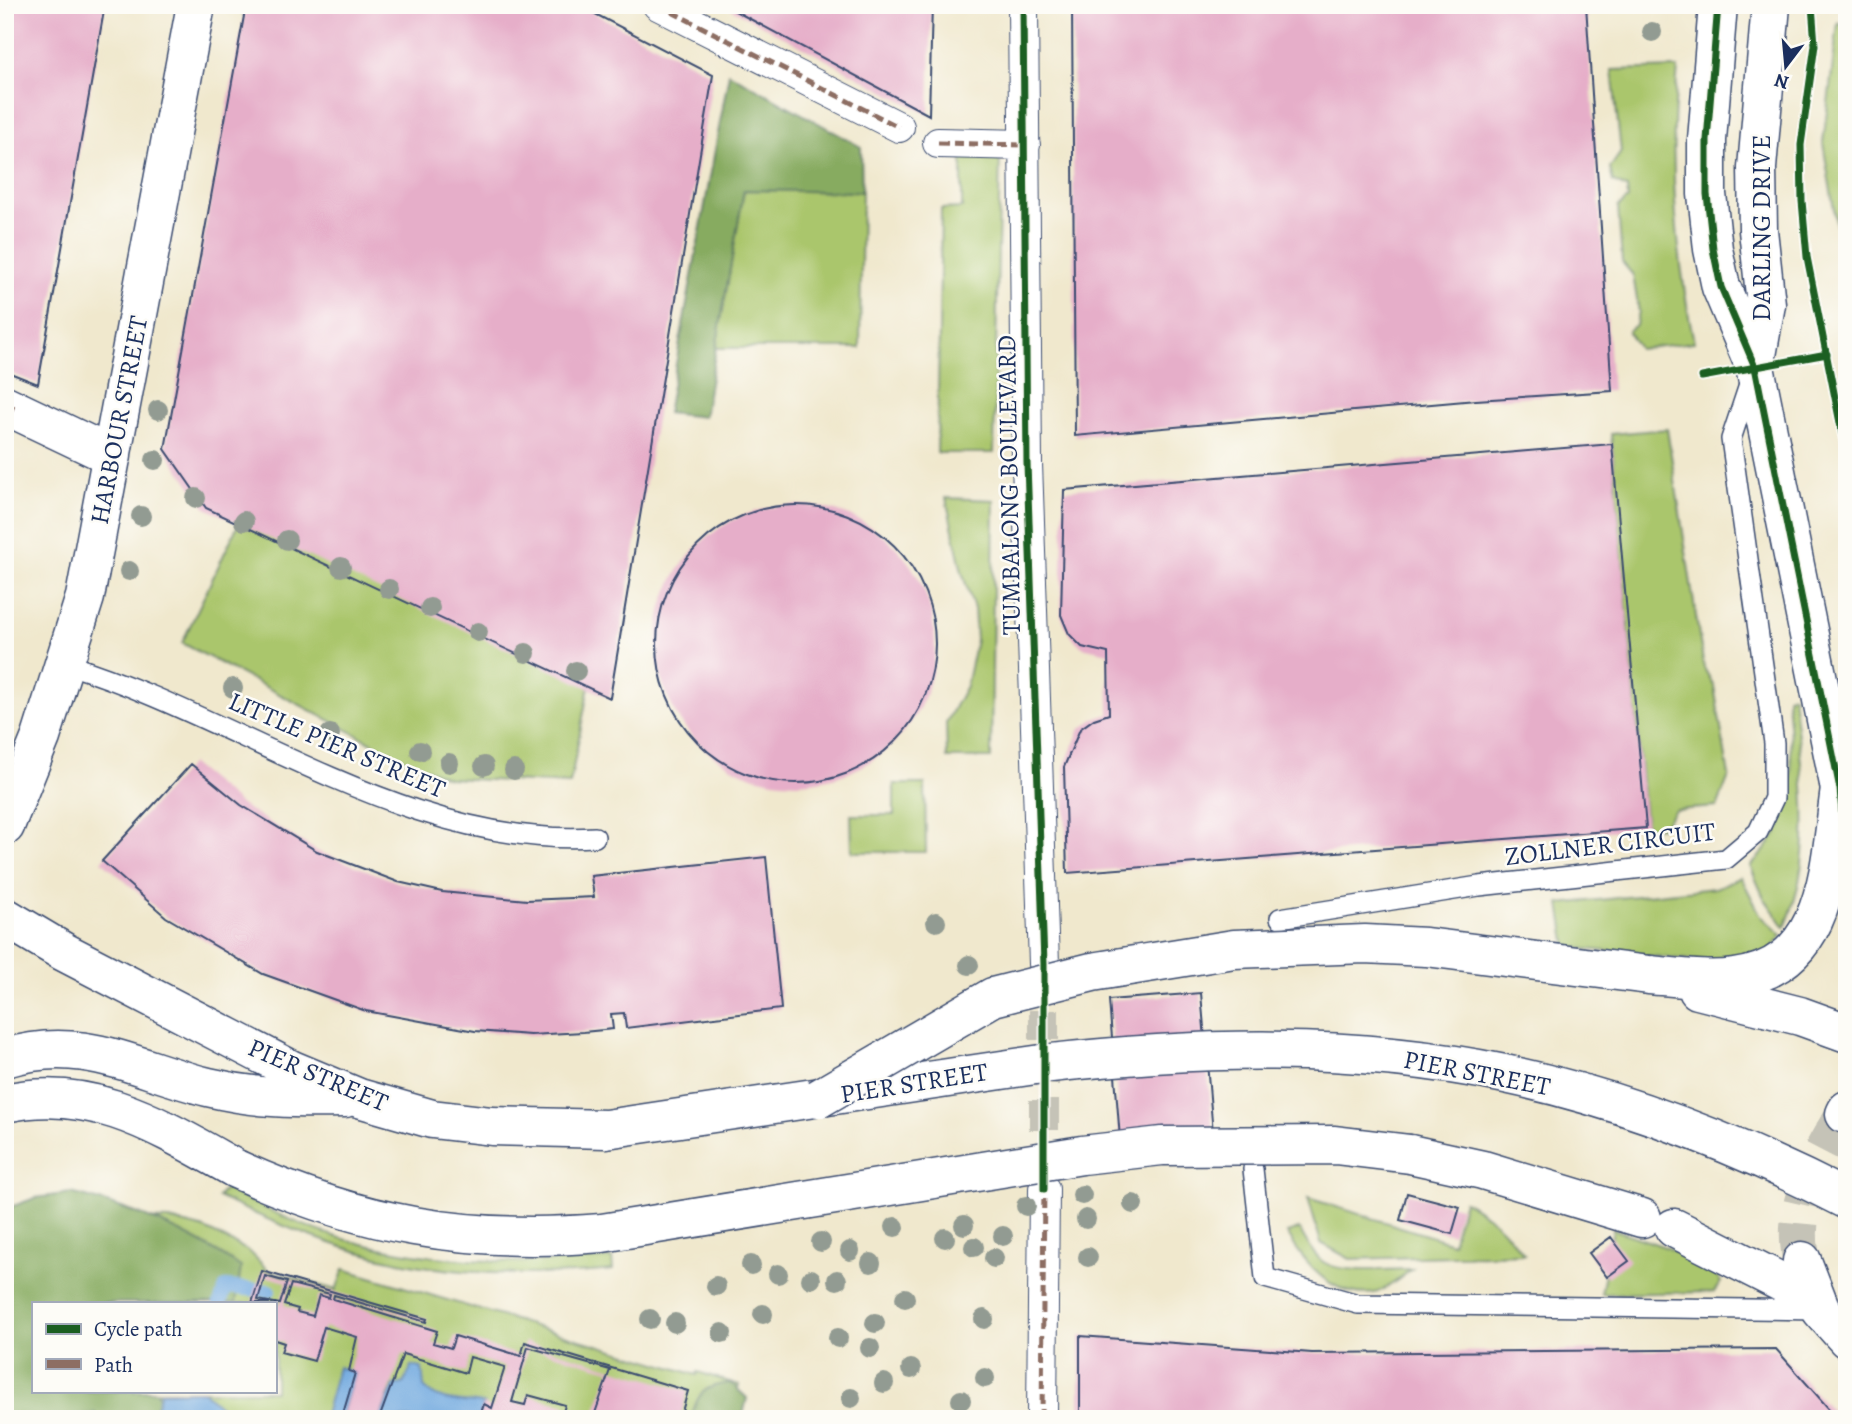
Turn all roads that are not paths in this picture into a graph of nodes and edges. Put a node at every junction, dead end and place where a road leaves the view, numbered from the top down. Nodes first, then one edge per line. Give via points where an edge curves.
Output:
1 (196, 5) edge
2 (658, 5) edge
3 (1023, 5) edge
4 (1718, 5) edge
5 (1771, 5) edge
6 (899, 127) dead end
7 (938, 144) dead end
8 (1025, 145) junction
9 (1755, 367) junction
10 (5, 405) edge
11 (112, 456) junction
12 (66, 664) junction
13 (1843, 801) edge
14 (5, 826) edge
15 (595, 837) dead end
16 (1847, 872) edge
17 (5, 918) edge
18 (1280, 918) dead end
19 (1044, 964) tunnel mouth
20 (1649, 975) junction
21 (1847, 1033) edge
22 (5, 1058) edge
23 (284, 1085) junction
24 (818, 1099) junction
25 (5, 1103) edge
26 (1253, 1169) dead end
27 (1044, 1189) tunnel mouth
28 (1847, 1200) edge
29 (1802, 1261) tunnel mouth
30 (1819, 1305) junction
31 (1847, 1339) edge
32 (1042, 1419) edge

1 - 11 main road, HARBOUR STREET
2 - 6 street
3 - 8 street, TUMBALONG BOULEVARD
4 - 9 main road, DARLING DRIVE via 1707,194 1721,287
5 - 9 main road, DARLING DRIVE via 1757,168 1766,304
7 - 8 street
8 - 19 street, TUMBALONG BOULEVARD via 1027,463
9 - 13 main road, DARLING DRIVE
9 - 18 lane, ZOLLNER CIRCUIT via 1731,439 1774,743 1774,798 1758,832 1726,859 1479,886
10 - 11 main road
11 - 12 main road, HARBOUR STREET via 85,597
12 - 14 main road, HARBOUR STREET
12 - 15 lane, LITTLE PIER STREET via 159,697 378,796 433,816 538,838
13 - 16 main road, DARLING DRIVE
13 - 20 main road via 1823,897 1794,953 1765,972 1733,979
17 - 23 main road, PIER STREET
20 - 21 main road
20 - 24 main road, bridge via 1426,947 1365,944 1234,949 1092,972 993,997
22 - 23 main road via 62,1049 91,1051 206,1086
23 - 24 main road, PIER STREET via 359,1098 432,1119 580,1129 634,1126
24 - 28 main road, PIER STREET, bridge via 1151,1052 1264,1050 1380,1056 1505,1074 1611,1102 1715,1140
25 - 30 main road, bridge via 74,1097 112,1107 236,1169 338,1209 403,1226 537,1238 602,1233 1082,1155 1163,1146 1335,1145 1410,1154 1483,1170 1658,1223
26 - 30 lane via 1265,1278 1359,1304
27 - 32 street
29 - 30 main road
30 - 31 main road

